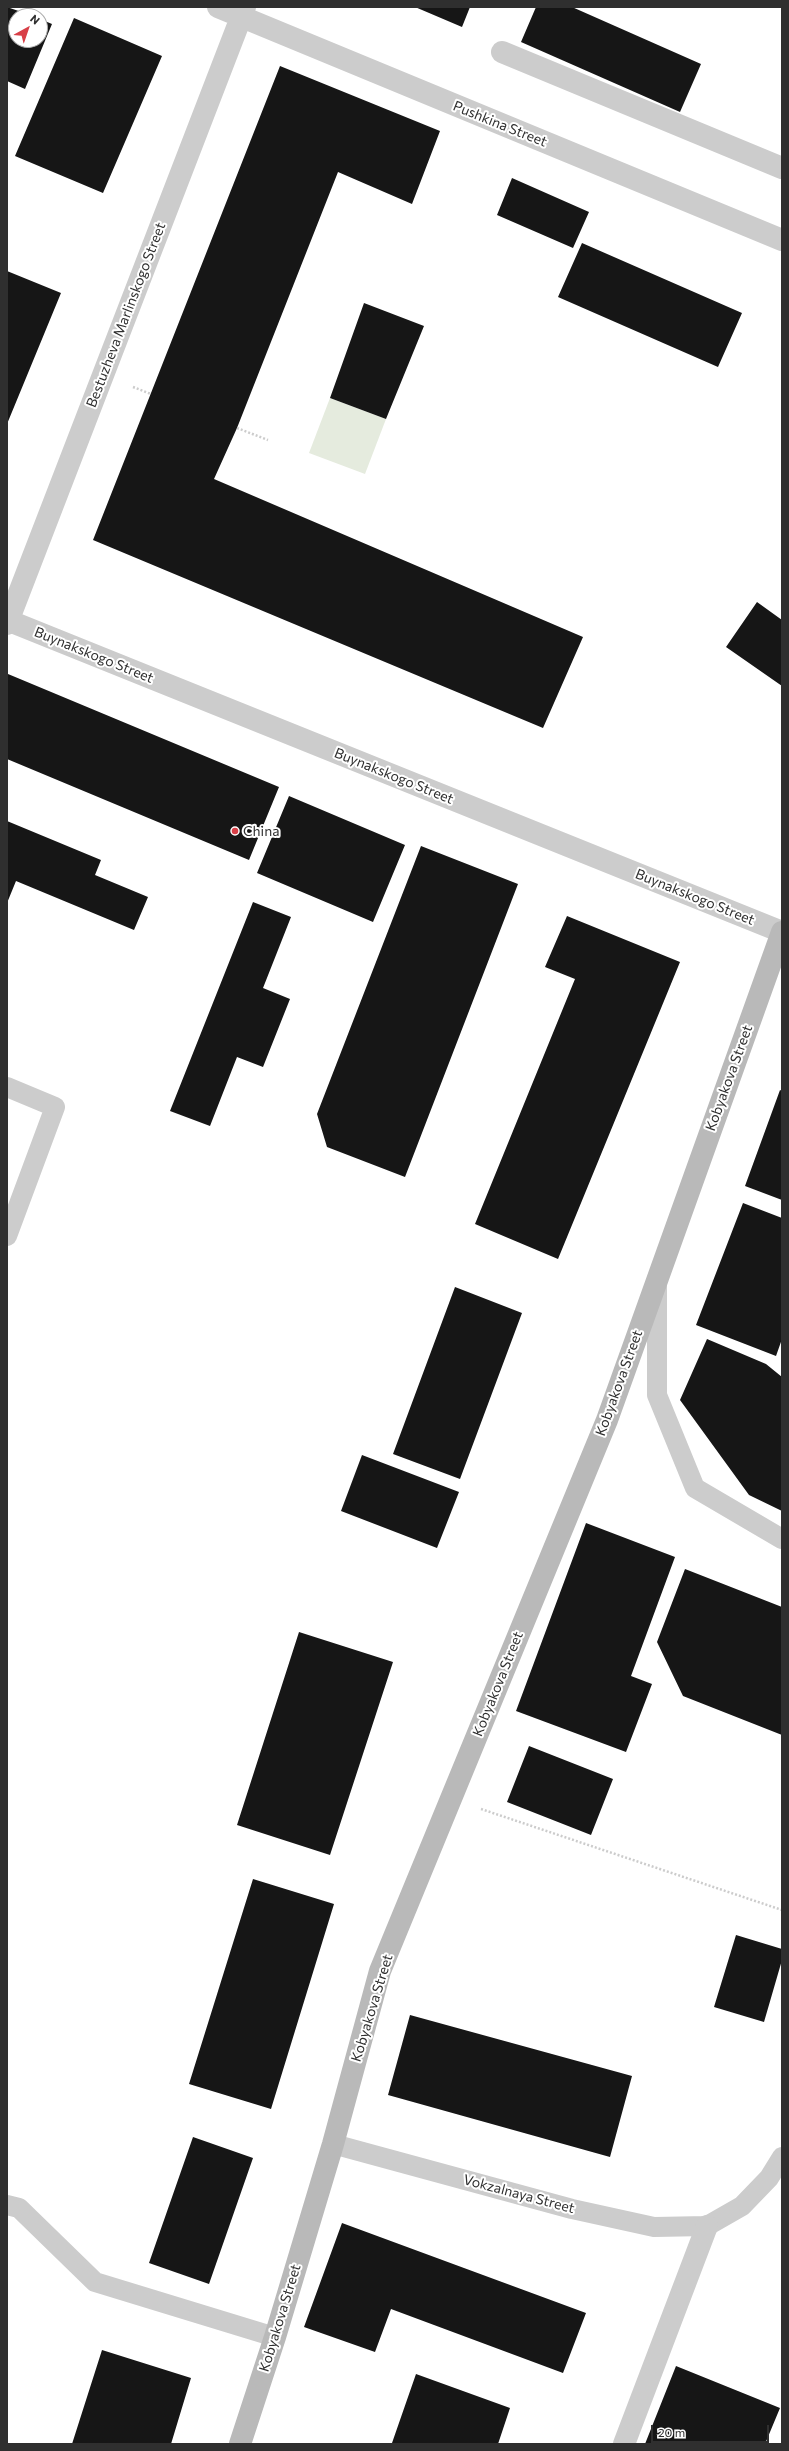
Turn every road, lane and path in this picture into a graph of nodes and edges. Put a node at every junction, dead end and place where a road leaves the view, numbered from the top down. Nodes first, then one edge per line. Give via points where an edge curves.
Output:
1 (218, 7) edge
2 (243, 12) edge
3 (502, 52) dead end
4 (782, 168) edge
5 (782, 240) edge
6 (127, 384) dead end
7 (151, 394) dead end
8 (237, 428) dead end
9 (268, 440) dead end
10 (7, 621) edge
11 (782, 932) edge
12 (7, 1087) edge
13 (7, 1236) edge
14 (657, 1276) junction
15 (782, 1539) edge
16 (451, 1799) junction
17 (782, 1910) edge
18 (333, 2144) junction
19 (782, 2157) edge
20 (7, 2205) edge
21 (707, 2226) junction
22 (275, 2337) junction
23 (240, 2444) edge
24 (624, 2444) edge

1 - 2 street, Pushkina Street
2 - 5 street, Pushkina Street via 564,150
2 - 10 street, Bestuzheva Marlinskogo Street
3 - 4 street
6 - 7 path
8 - 9 path
10 - 11 street, Buynakskogo Street
11 - 14 street, Kobyakova Street
12 - 13 lane via 55,1107
14 - 15 lane via 657,1395 695,1488
14 - 16 street, Kobyakova Street via 607,1420
16 - 17 path
16 - 18 street, Kobyakova Street via 380,1971
18 - 21 lane, Vokzalnaya Street via 572,2209 646,2226
18 - 22 street, Kobyakova Street
19 - 21 lane, Vokzalnaya Street via 769,2178 742,2206
20 - 22 lane via 19,2208 94,2282
21 - 24 street
22 - 23 street, Kobyakova Street

